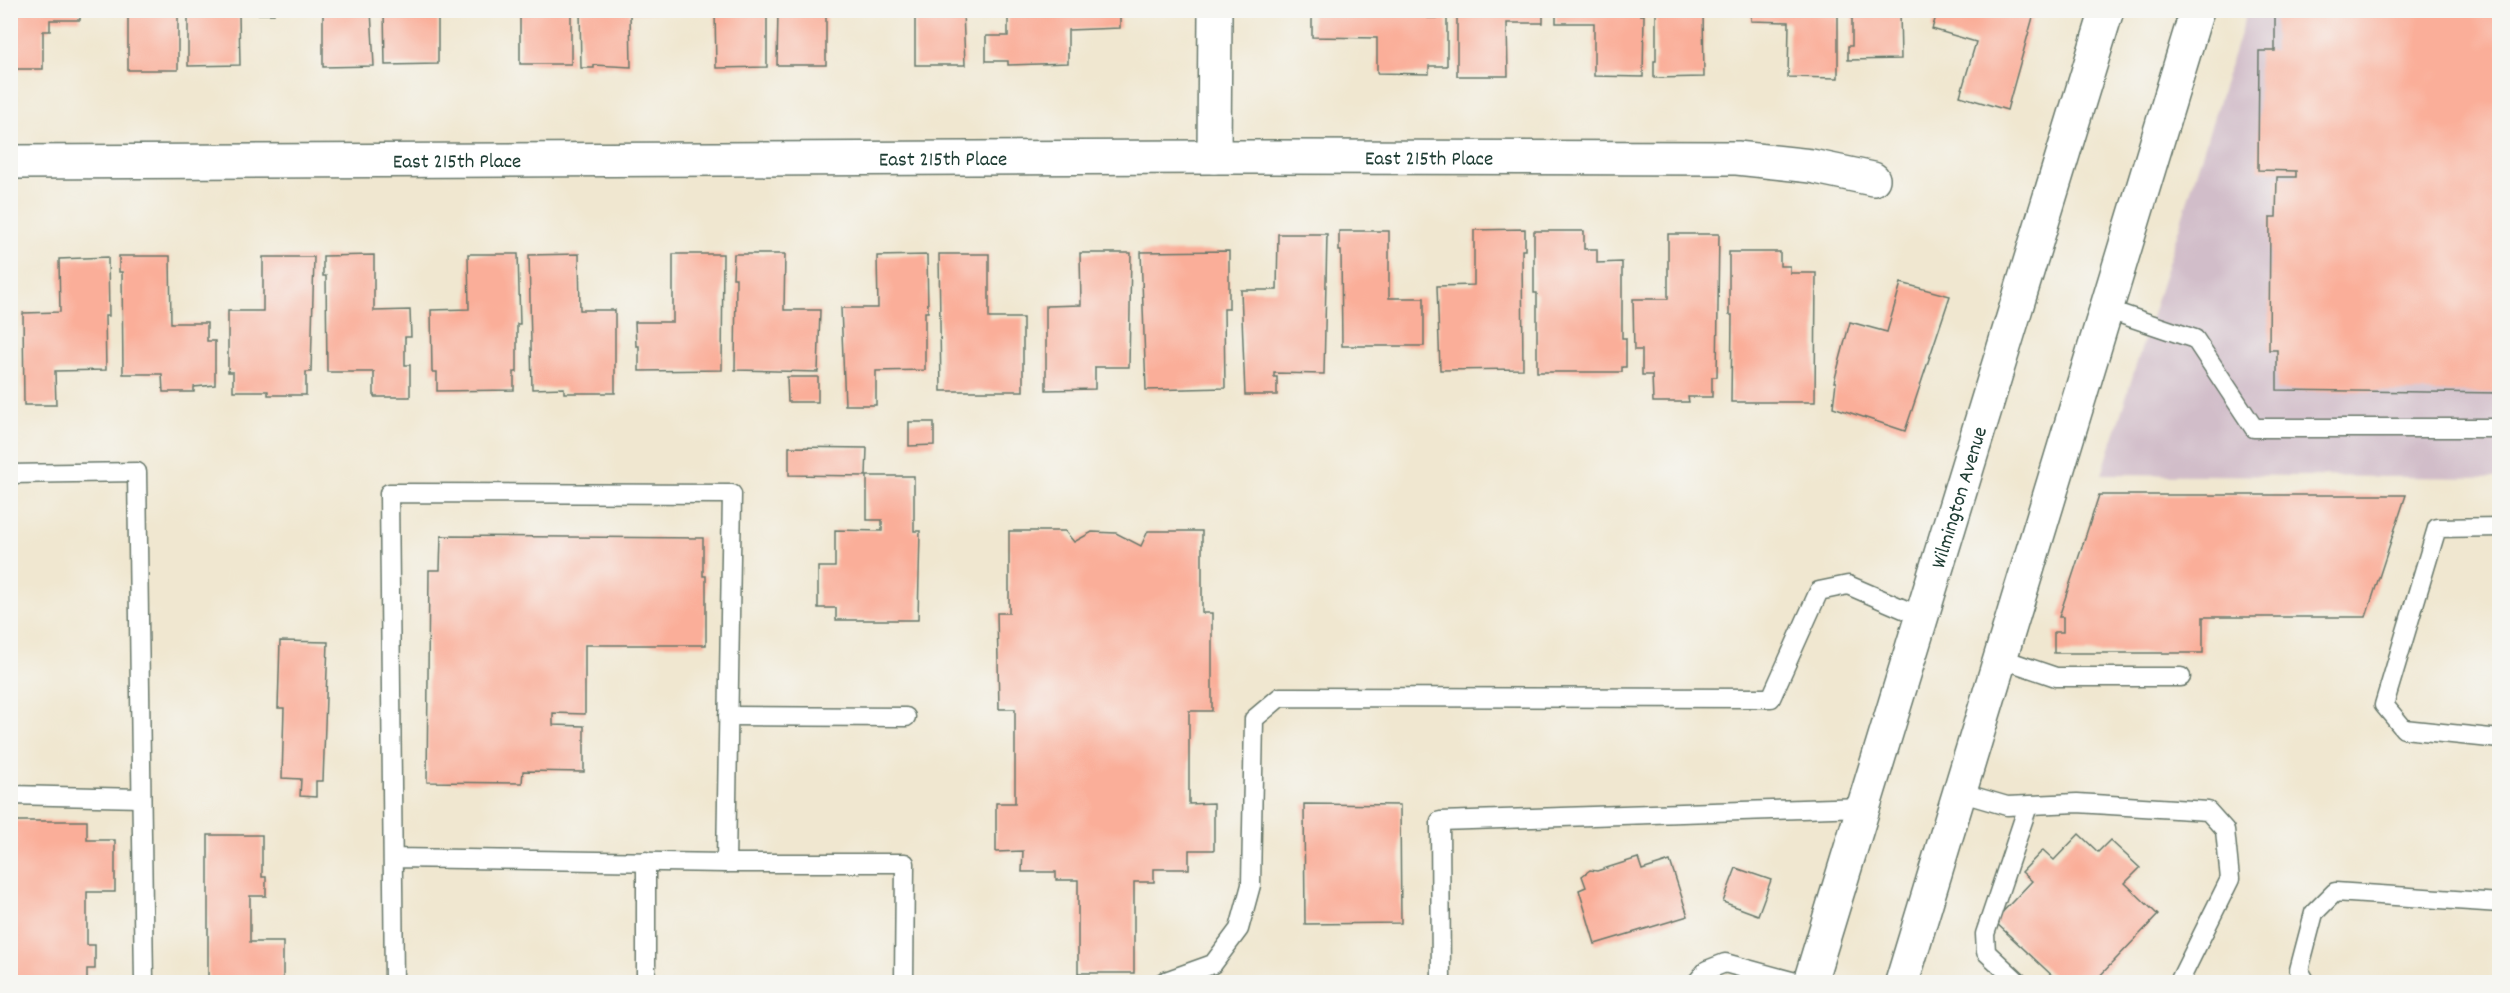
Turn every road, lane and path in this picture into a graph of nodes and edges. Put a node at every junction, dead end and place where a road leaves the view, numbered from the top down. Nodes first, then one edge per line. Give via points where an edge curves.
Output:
1 (1215, 10) edge
2 (2107, 10) edge
3 (2197, 10) edge
4 (1214, 157) junction
5 (10, 162) edge
6 (1873, 179) dead end
7 (2106, 309) junction
8 (2499, 428) edge
9 (10, 474) edge
10 (2499, 527) edge
11 (1922, 618) junction
12 (2000, 658) junction
13 (2181, 677) dead end
14 (728, 716) junction
15 (906, 717) dead end
16 (2499, 739) edge
17 (1959, 792) junction
18 (10, 795) edge
19 (141, 798) junction
20 (2028, 806) junction
21 (1863, 807) junction
22 (393, 858) junction
23 (646, 861) junction
24 (726, 862) junction
25 (2499, 903) edge
26 (144, 982) edge
27 (394, 982) edge
28 (646, 982) edge
29 (904, 982) edge
30 (1163, 982) edge
31 (1441, 982) edge
32 (1697, 982) edge
33 (1795, 982) edge
34 (1810, 982) edge
35 (1902, 982) edge
36 (2018, 982) edge
37 (2179, 982) edge
38 (2306, 982) edge

1 - 4 main road
2 - 11 main road, Wilmington Avenue
3 - 7 main road
4 - 5 main road, East 215th Place
4 - 6 main road, East 215th Place via 1737,158 1810,166
7 - 8 lane via 2195,339 2254,428
7 - 12 main road
9 - 19 lane via 137,472
10 - 16 lane via 2437,528 2384,705 2404,729
11 - 21 main road, Wilmington Avenue
11 - 30 lane via 1848,585 1819,591 1771,698 1280,697 1254,719 1251,885 1239,929 1213,964
12 - 13 lane via 2056,677
12 - 17 main road
14 - 15 lane
14 - 22 lane via 732,494 389,493
14 - 24 lane
17 - 20 lane via 2007,806
17 - 35 main road
18 - 19 lane
19 - 26 lane
20 - 36 lane via 1985,934 1986,952
20 - 37 lane via 2078,803 2208,810 2225,830 2230,879
21 - 31 lane via 1440,821
21 - 34 main road, Wilmington Avenue
22 - 23 lane
22 - 27 lane
23 - 24 lane
23 - 28 lane
24 - 29 lane via 905,862
25 - 38 lane via 2335,892 2314,913 2299,970
32 - 33 lane via 1707,970 1725,963

